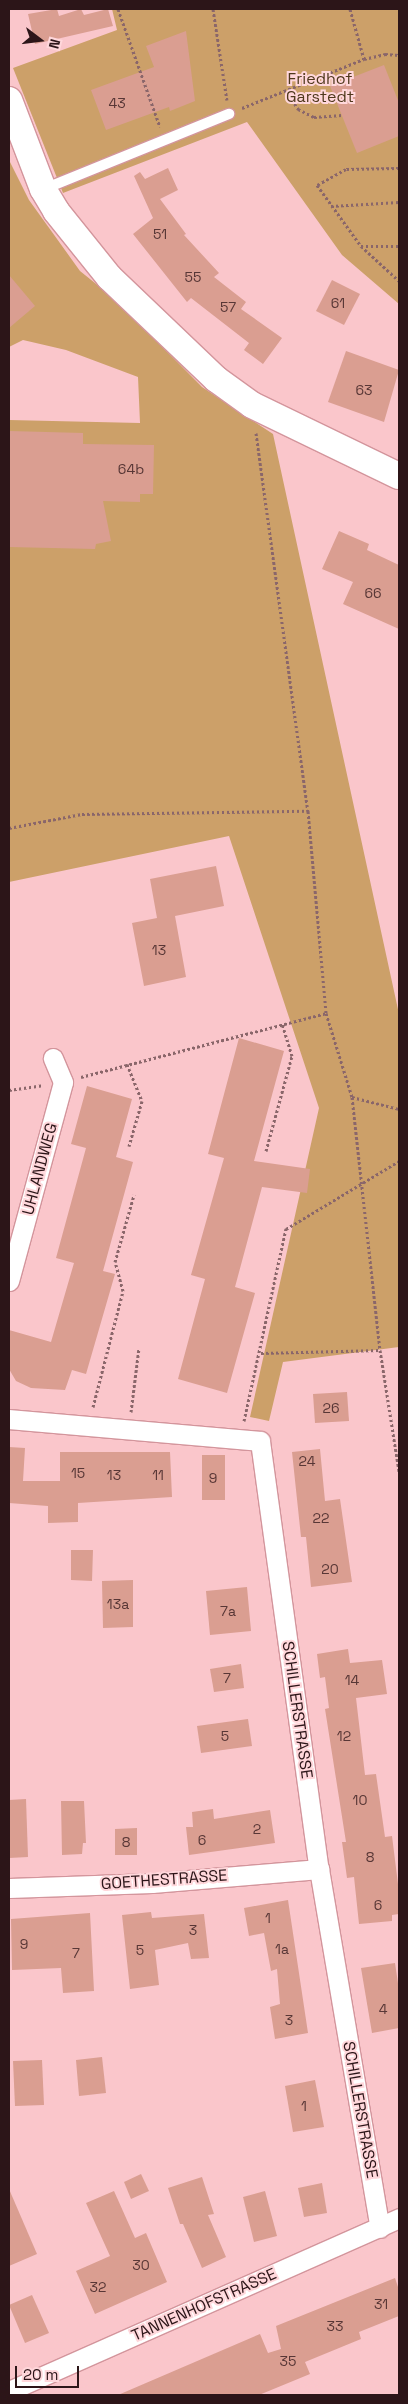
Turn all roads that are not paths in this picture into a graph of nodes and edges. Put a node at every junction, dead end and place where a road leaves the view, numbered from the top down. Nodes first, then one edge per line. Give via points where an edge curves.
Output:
1 (9, 100) edge
2 (229, 114) road end
3 (43, 189) junction
4 (399, 476) edge
5 (53, 1058) dead end
6 (9, 1282) edge
7 (9, 1419) edge
8 (319, 1869) junction
9 (9, 1888) edge
10 (399, 2218) edge
11 (380, 2228) junction
12 (9, 2391) edge

1 - 3 street
2 - 3 lane
3 - 4 street via 56,211 109,277 216,379 252,405
5 - 6 street, UHLANDWEG via 64,1082
7 - 8 street, SCHILLERSTRASSE via 260,1441
8 - 9 street, GOETHESTRASSE via 152,1883
8 - 11 street, SCHILLERSTRASSE
10 - 11 street, TANNENHOFSTRASSE
11 - 12 street, TANNENHOFSTRASSE

